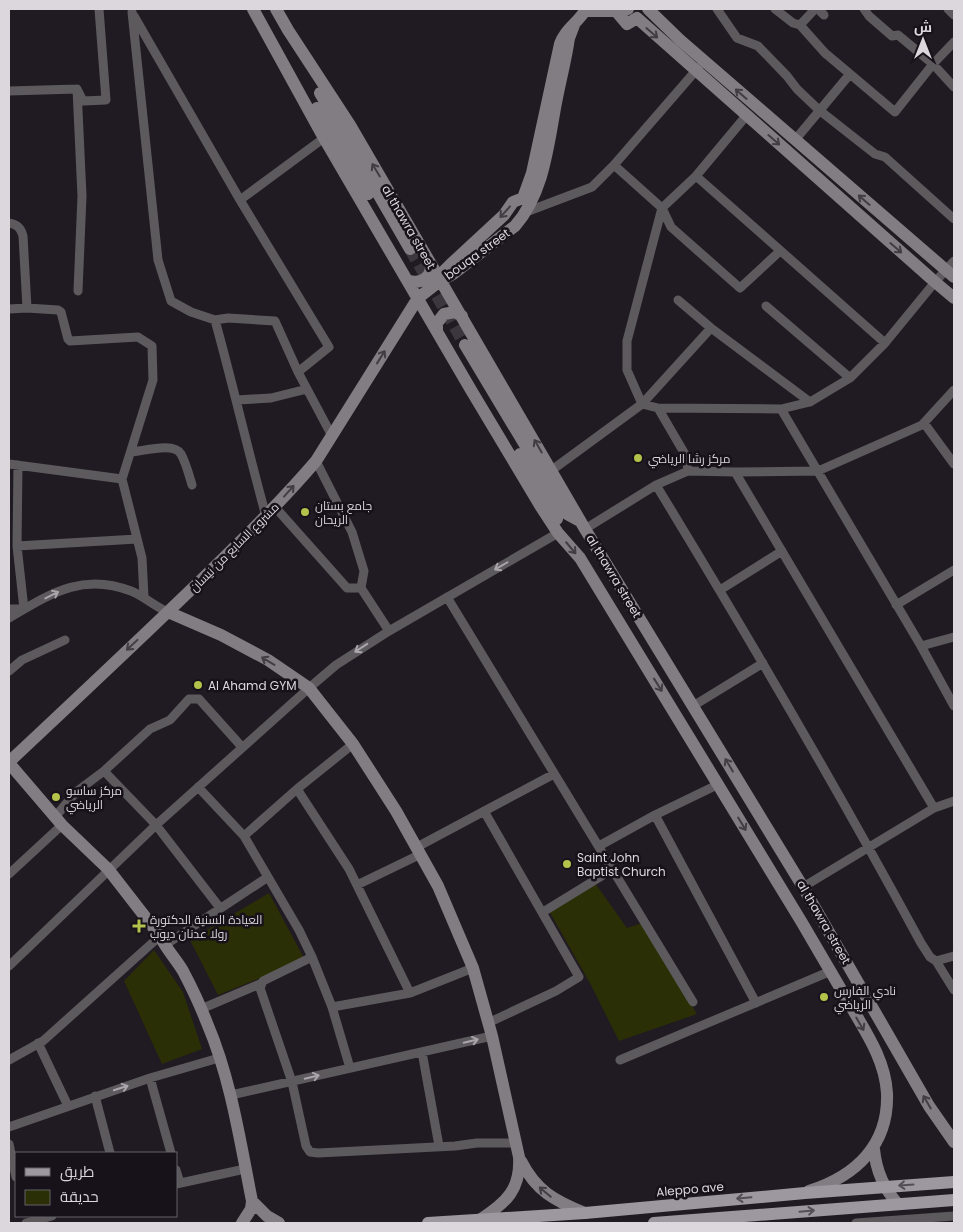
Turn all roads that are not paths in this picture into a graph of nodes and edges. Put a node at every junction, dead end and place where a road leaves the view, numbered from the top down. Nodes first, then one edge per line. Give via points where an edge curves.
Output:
1 (99, 9) edge
2 (253, 9) edge
3 (276, 9) edge
4 (648, 9) edge
5 (717, 9) edge
6 (774, 9) edge
7 (864, 9) edge
8 (948, 9) edge
9 (131, 10) edge
10 (585, 10) edge
11 (622, 10) edge
12 (819, 11) edge
13 (640, 14) edge
14 (954, 15) edge
15 (800, 25) junction
16 (574, 26) junction
17 (288, 30) junction
18 (954, 42) edge
19 (275, 50) junction
20 (933, 64) junction
21 (700, 66) junction
22 (850, 74) junction
23 (77, 88) junction
24 (954, 88) edge
25 (9, 91) edge
26 (819, 110) junction
27 (746, 116) junction
28 (324, 138) junction
29 (795, 140) junction
30 (614, 165) junction
31 (696, 176) junction
32 (240, 200) junction
33 (662, 208) junction
34 (526, 212) junction
35 (954, 219) edge
36 (9, 223) edge
37 (780, 251) junction
38 (431, 264) junction
39 (952, 269) edge
40 (407, 280) junction
41 (440, 281) junction
42 (934, 282) junction
43 (78, 291) dead end
44 (418, 298) junction
45 (954, 298) edge
46 (678, 300) dead end
47 (766, 306) dead end
48 (27, 308) junction
49 (9, 309) edge
50 (462, 316) junction
51 (215, 320) junction
52 (711, 328) junction
53 (437, 330) junction
54 (885, 343) junction
55 (298, 372) junction
56 (850, 378) junction
57 (307, 389) junction
58 (954, 390) edge
59 (237, 400) junction
60 (810, 402) junction
61 (642, 404) junction
62 (658, 408) junction
63 (781, 408) junction
64 (924, 423) junction
65 (332, 436) junction
66 (132, 452) junction
67 (316, 461) junction
68 (954, 464) edge
69 (14, 465) edge
70 (552, 470) junction
71 (688, 471) junction
72 (818, 471) junction
73 (735, 472) junction
74 (122, 479) junction
75 (192, 485) dead end
76 (656, 485) junction
77 (270, 512) junction
78 (13, 513) edge
79 (583, 525) junction
80 (558, 533) junction
81 (137, 540) junction
82 (17, 546) junction
83 (782, 551) junction
84 (954, 570) edge
85 (361, 588) junction
86 (720, 590) junction
87 (144, 597) junction
88 (447, 597) junction
89 (896, 605) junction
90 (9, 609) edge
91 (24, 609) junction
92 (168, 612) junction
93 (9, 618) edge
94 (389, 631) junction
95 (954, 637) edge
96 (65, 640) dead end
97 (921, 646) junction
98 (763, 663) junction
99 (9, 671) edge
100 (309, 688) junction
101 (950, 690) edge
102 (693, 706) junction
103 (954, 706) edge
104 (352, 744) junction
105 (242, 747) junction
106 (9, 762) edge
107 (104, 771) junction
108 (554, 774) junction
109 (719, 784) junction
110 (198, 787) junction
111 (297, 789) junction
112 (954, 802) edge
113 (934, 808) junction
114 (484, 811) junction
115 (655, 815) junction
116 (59, 821) junction
117 (156, 825) junction
118 (244, 836) junction
119 (599, 846) junction
120 (869, 846) junction
121 (419, 850) junction
122 (108, 869) junction
123 (613, 869) junction
124 (9, 874) edge
125 (268, 877) junction
126 (357, 885) junction
127 (803, 887) junction
128 (220, 908) junction
129 (543, 912) junction
130 (162, 941) junction
131 (954, 956) edge
132 (312, 957) junction
133 (936, 961) junction
134 (10, 962) edge
135 (473, 968) junction
136 (831, 972) junction
137 (859, 983) junction
138 (260, 984) junction
139 (954, 990) edge
140 (410, 993) junction
141 (843, 993) junction
142 (693, 1002) dead end
143 (756, 1003) junction
144 (332, 1007) junction
145 (202, 1010) junction
146 (488, 1023) junction
147 (492, 1036) junction
148 (38, 1043) junction
149 (422, 1052) junction
150 (219, 1058) junction
151 (9, 1060) edge
152 (620, 1060) dead end
153 (350, 1068) junction
154 (150, 1078) junction
155 (292, 1082) junction
156 (231, 1095) junction
157 (95, 1096) junction
158 (68, 1106) junction
159 (9, 1126) edge
160 (516, 1142) junction
161 (954, 1142) edge
162 (9, 1144) edge
163 (440, 1146) junction
164 (874, 1148) junction
165 (110, 1152) edge
166 (171, 1152) edge
167 (518, 1157) junction
168 (245, 1169) junction
169 (15, 1172) edge
170 (954, 1182) edge
171 (178, 1184) edge
172 (884, 1187) junction
173 (805, 1193) junction
174 (954, 1200) edge
175 (252, 1201) junction
176 (898, 1204) junction
177 (585, 1213) junction
178 (954, 1216) edge
179 (39, 1217) edge
180 (480, 1220) junction
181 (26, 1223) edge
182 (242, 1223) edge
183 (279, 1223) edge
184 (428, 1223) edge
185 (654, 1223) edge
186 (856, 1223) edge

1 - 23 street via 106,100 84,101
2 - 19 main road, al thawra street
3 - 17 main road, al thawra street
4 - 21 main road
5 - 26 street via 737,38 758,46
6 - 15 street
7 - 20 street via 892,36 898,35
8 - 14 street
9 - 32 street
9 - 51 street via 158,260 171,301
10 - 11 main road
10 - 16 main road, bouqa street
11 - 13 main road via 627,24
12 - 15 street
13 -> 21 main road
15 - 22 street via 824,53
16 - 34 main road, bouqa street via 547,153 536,194
16 -> 41 main road, bouqa street via 560,44 532,173 523,198 513,202 504,215 444,271
17 - 19 main road via 299,58 406,251 294,71
38 -> 17 main road, al thawra street via 350,126
18 - 20 street
19 - 28 main road, al thawra street
20 - 22 street via 895,112
20 - 24 street
21 - 27 main road
29 -> 21 main road
21 - 30 street
22 - 26 street
23 - 25 street
23 - 43 street via 82,196
26 - 29 street
26 - 35 street via 875,154 885,157
27 - 31 street
27 -> 42 main road
28 - 32 street
28 - 40 main road, al thawra street
39 -> 29 main road
30 - 33 street
30 - 34 street via 592,187
31 - 33 street
31 - 37 street
32 - 55 street via 329,347
33 - 37 street via 671,228 740,288
33 - 61 street via 627,341 627,370
34 - 41 main road, bouqa street via 515,226
36 - 48 street via 22,230
37 - 54 street
38 - 40 main road via 431,272 423,281
38 - 41 main road, al thawra street
39 - 42 street
40 - 44 main road, al thawra street
41 - 44 main road
41 - 50 main road, al thawra street
42 - 45 main road
42 - 54 street
44 - 53 main road, al thawra street
65 -> 44 main road, مشروع السابع من نيسان
46 - 52 street
47 - 56 street
48 - 49 street
48 - 66 street via 61,312 70,341 138,337 152,346 153,380
50 - 53 main road via 455,312 444,314 439,319
70 -> 50 main road, al thawra street
51 - 55 street via 275,321
51 - 59 street
52 - 60 street
52 - 61 street
53 - 80 main road, al thawra street
54 - 56 street
55 - 57 street
56 - 60 street
57 - 59 street via 271,398
57 - 65 street
58 - 64 street
59 - 77 street via 250,456
60 - 63 street
61 - 62 street
61 - 70 street
62 - 63 street
62 - 71 street via 686,456
63 - 72 street
64 - 68 street
64 - 72 street
65 - 67 main road, مشروع السابع من نيسان
66 - 74 street
66 - 75 street via 174,448 181,453
77 -> 67 main road, مشروع السابع من نيسان
67 - 85 street via 352,532 364,571
69 - 74 street
69 - 78 street
70 - 79 main road, al thawra street
71 - 73 street
71 - 76 street
72 - 73 street
72 - 89 street
73 - 83 street
74 - 81 street
76 - 79 street
76 - 86 street
77 - 85 street via 347,588
77 - 92 main road, مشروع السابع من نيسان
78 - 82 street
79 - 80 main road via 564,510 461,347 555,514
79 - 102 main road, al thawra street
80 -> 88 street
80 -> 109 main road, al thawra street via 580,558
81 - 82 street
81 - 87 street via 142,558
82 - 91 street
83 - 86 street
83 - 113 street
84 - 89 street
85 - 94 street
86 - 98 street
91 -> 87 street via 63,589 87,583 115,586
87 - 92 street
88 - 94 street
88 - 108 street
89 - 97 street
90 - 91 street
91 - 93 street
100 -> 92 main road via 268,660
92 -> 106 main road, مشروع السابع من نيسان
94 -> 100 street
95 - 97 street
96 - 99 street via 22,660
97 - 101 street
98 - 102 street
98 - 120 street
100 - 104 main road
100 - 105 street
101 - 103 street
127 -> 102 main road, al thawra street
104 - 111 street
104 - 121 main road
105 - 107 street via 199,699 194,698 189,699 170,720 150,729
105 - 110 street
106 - 116 main road
107 - 116 street via 76,792
107 - 117 street
108 - 114 street
108 - 119 street
109 - 115 street
109 -> 136 main road, al thawra street
110 - 117 street
110 - 118 street
111 - 118 street
111 - 126 street
112 - 113 street
113 - 120 street
114 - 121 street
114 - 129 street
115 - 119 street
115 - 143 street
116 - 122 main road
116 - 124 street
117 - 122 street
117 - 128 street
118 - 125 street
119 - 123 street
120 - 127 street
120 - 133 street via 921,943
121 - 126 street
121 - 135 main road
122 - 130 main road
122 - 134 street
123 - 129 street
123 - 142 street
125 - 128 street
125 - 132 street
126 - 140 street
127 - 137 main road, al thawra street
128 - 130 street
129 - 146 street via 579,977
130 - 145 main road via 182,969
130 - 148 street
131 - 133 street
132 - 138 street
132 - 144 street
133 - 139 street
135 - 140 street
135 - 146 main road
136 - 141 main road, al thawra street
136 - 143 street
137 - 141 main road via 852,991
161 -> 137 main road, al thawra street via 929,1106
138 - 145 street
138 - 155 street
140 - 144 street
141 -> 164 main road, al thawra street via 876,1052 885,1079 884,1122
143 - 152 street
144 - 153 street
145 - 150 main road
146 - 147 main road
149 -> 147 street
147 - 160 main road
148 - 151 street
148 - 158 street
149 - 153 street
149 - 163 street
150 - 154 street
150 - 156 main road
155 -> 153 street
157 -> 154 street
154 - 166 street
155 - 156 street
155 - 163 street via 310,1152
156 - 168 main road
157 - 158 street
157 - 165 street
158 - 159 street
160 - 163 street
160 - 167 main road
162 - 169 street
164 - 172 main road
164 - 173 main road, al thawra street via 838,1179
177 -> 167 main road via 548,1195 527,1173
167 - 180 main road via 520,1172 510,1195
168 - 171 street
168 - 175 main road
170 -> 172 main road, Aleppo ave
172 - 173 main road, Aleppo ave
172 - 176 main road
173 -> 177 main road, Aleppo ave
174 - 176 main road
175 - 182 main road
175 - 183 main road
185 -> 176 main road
177 - 180 main road, Aleppo ave
178 - 186 street
179 - 181 street
180 - 184 main road, Aleppo ave

